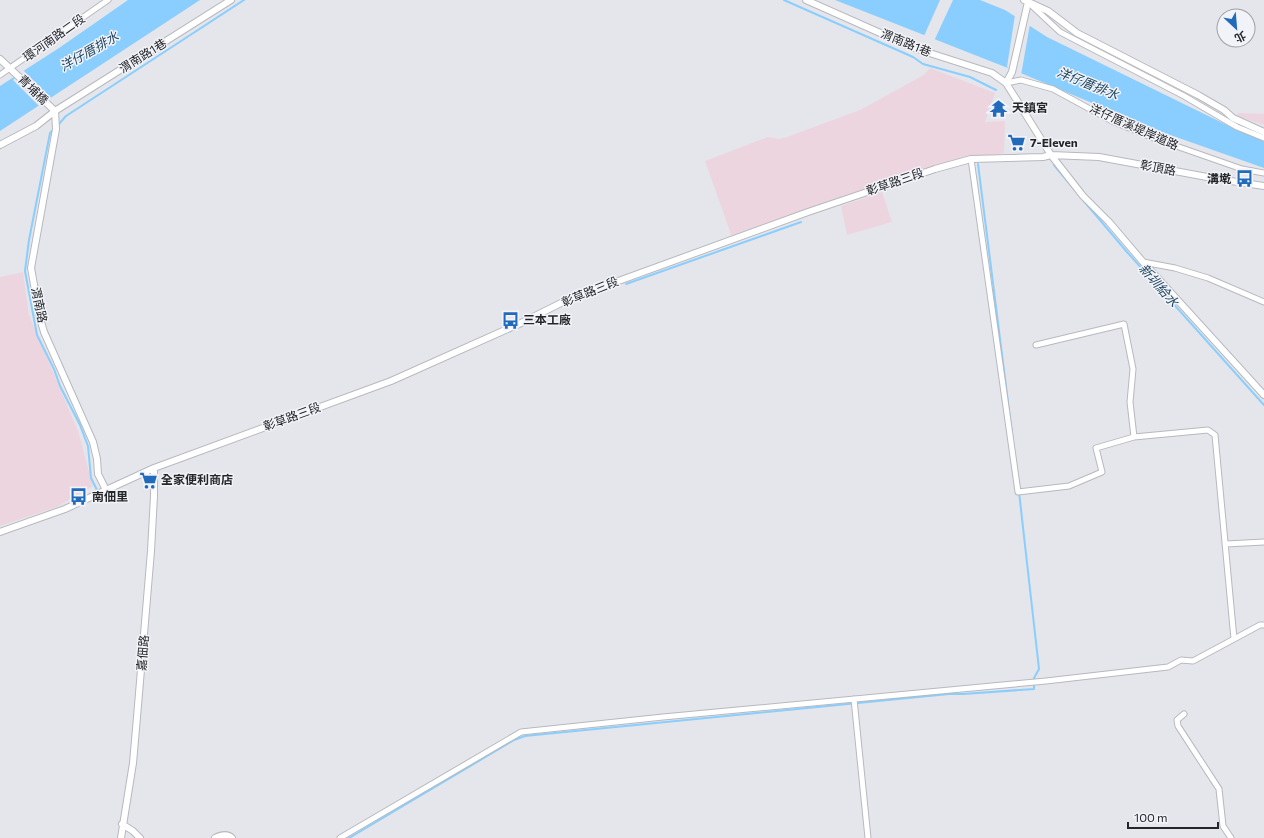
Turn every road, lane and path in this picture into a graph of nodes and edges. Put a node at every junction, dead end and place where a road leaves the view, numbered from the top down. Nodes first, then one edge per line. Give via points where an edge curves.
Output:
1 (108, 0) edge
2 (231, 0) edge
3 (806, 0) edge
4 (1026, 1) edge
5 (0, 59) edge
6 (11, 68) junction
7 (0, 74) edge
8 (1006, 82) junction
9 (56, 111) junction
10 (1264, 132) edge
11 (1264, 138) edge
12 (0, 145) edge
13 (1050, 155) junction
14 (971, 160) junction
15 (1264, 173) edge
16 (1264, 186) edge
17 (1143, 262) junction
18 (1264, 302) edge
19 (1036, 345) dead end
20 (1264, 395) edge
21 (1134, 436) junction
22 (154, 468) junction
23 (106, 490) junction
24 (0, 532) edge
25 (1264, 542) edge
26 (1226, 544) junction
27 (1264, 625) edge
28 (1234, 639) junction
29 (854, 699) junction
30 (1184, 714) dead end
31 (122, 824) junction
32 (121, 838) edge
33 (140, 838) edge
34 (215, 838) edge
35 (232, 838) edge
36 (340, 838) edge
37 (868, 838) edge
38 (1231, 838) edge

1 - 6 street, 環河南路二段
2 - 9 street, 渭南路1巷
3 - 8 street, 渭南路1巷 via 914,48 992,72
4 - 8 street via 1012,72
4 - 10 street via 1048,11 1077,32
4 - 11 street via 1060,32 1184,96 1237,128
5 - 6 street, 青埔橋
6 - 7 street, 環河南路二段
6 - 9 street, 青埔橋
8 - 13 street
8 - 15 street, 洋仔厝溪堤岸道路 via 1021,80 1053,89 1112,121 1156,139 1242,169
9 - 12 street, 渭南路1巷 via 36,126
9 - 23 street, 渭南路 via 56,129 31,268 44,332 93,442 98,474
13 - 14 street, 彰頂路
13 - 16 street, 彰頂路 via 1099,157
13 - 17 street
14 - 21 street via 1018,492 1069,486 1102,472 1096,448
14 - 22 street, 彰草路三段 via 934,169 808,212 570,299 391,381
17 - 18 street via 1208,278
17 - 20 street
19 - 21 street via 1124,324 1133,369 1130,402
21 - 26 street via 1208,430 1215,435
22 - 23 street, 彰草路三段
22 - 31 street, 嘉佃路 via 151,551 133,763
23 - 24 street, 彰草路三段 via 65,509
25 - 26 street
26 - 28 street
27 - 28 street
28 - 29 street via 1193,661 1181,660 1168,667
29 - 36 street via 520,732
29 - 37 street
30 - 38 street via 1177,720 1178,726 1219,789 1223,826
31 - 32 street, 嘉佃路
31 - 33 street
34 - 35 street via 228,835

